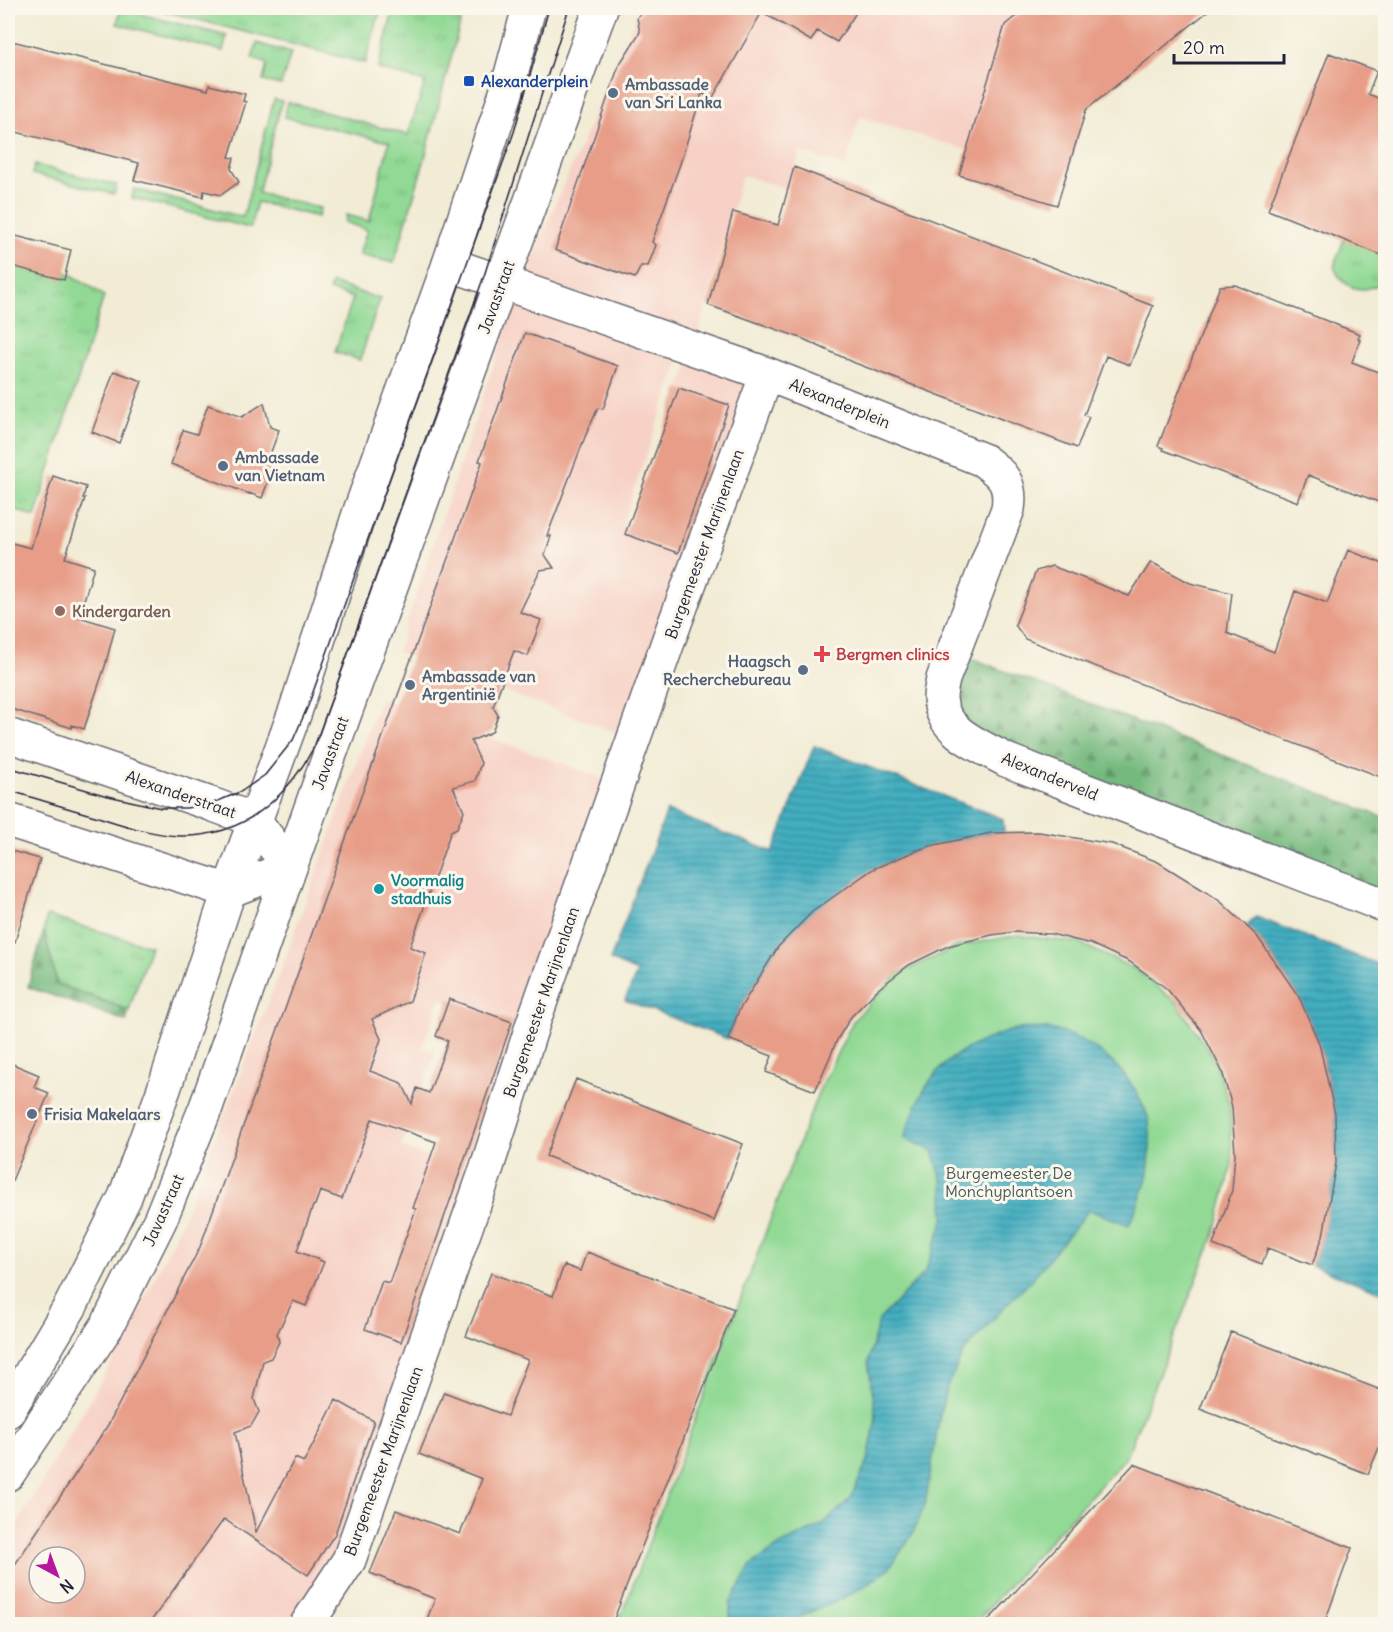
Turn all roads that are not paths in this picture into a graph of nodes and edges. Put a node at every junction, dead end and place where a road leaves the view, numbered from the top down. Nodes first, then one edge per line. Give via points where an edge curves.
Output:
1 (529, 8) edge
2 (601, 8) edge
3 (449, 264) junction
4 (502, 282) junction
5 (766, 374) junction
6 (1010, 493) joint
7 (8, 735) edge
8 (8, 820) edge
9 (254, 820) junction
10 (290, 867) junction
11 (229, 891) junction
12 (1386, 906) edge
13 (8, 1411) edge
14 (8, 1474) edge
15 (308, 1624) edge

1 - 3 street via 506,93
2 - 4 street, Javastraat
3 - 4 street, Alexanderplein
3 - 9 street via 360,511 278,761
4 - 5 street, Alexanderplein
4 - 10 street, Javastraat
5 - 6 street, Alexanderplein via 983,460 1002,474
5 - 15 street, Burgemeester Marijnenlaan via 533,1023 486,1170 349,1560
6 - 12 street, Alexanderveld via 1008,509 943,679 940,699 948,723 969,740 1006,759
7 - 9 street, Alexanderstraat
8 - 11 street
9 - 10 street, Alexanderstraat
9 - 11 street
10 - 11 street
10 - 14 street, Javastraat via 206,1107 160,1221 107,1326
11 - 13 street via 124,1197 70,1307

